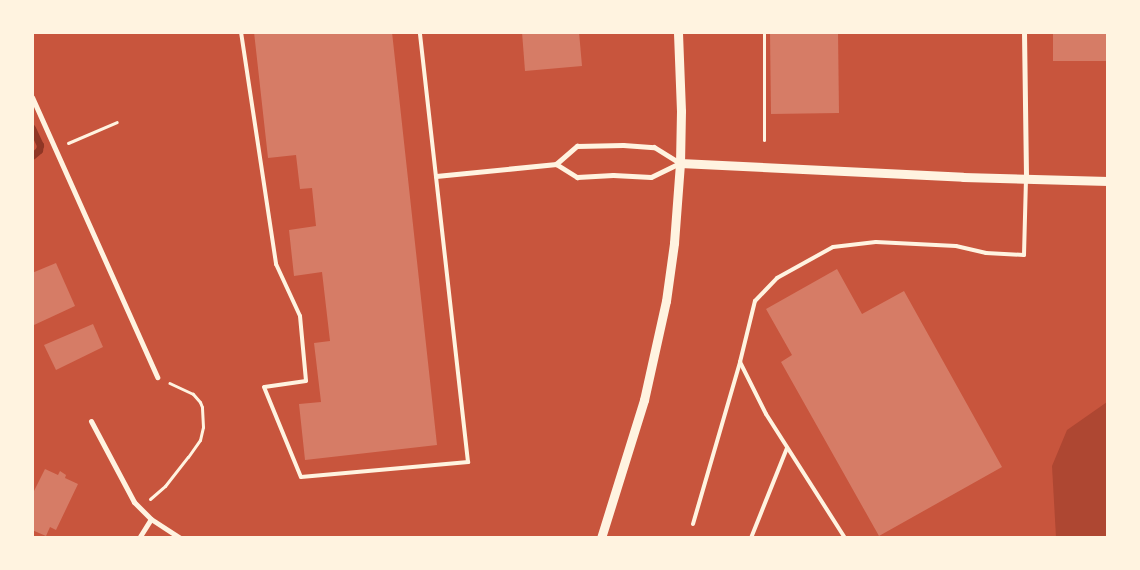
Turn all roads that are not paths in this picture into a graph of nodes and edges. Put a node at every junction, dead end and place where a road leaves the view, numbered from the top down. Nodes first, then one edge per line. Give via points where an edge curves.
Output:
1 (240, 32) edge
2 (420, 32) edge
3 (678, 32) edge
4 (1024, 32) edge
5 (32, 97) edge
6 (680, 163) junction
7 (556, 164) junction
8 (436, 176) junction
9 (1026, 180) junction
10 (1108, 181) edge
11 (740, 362) junction
12 (157, 377) road end
13 (91, 421) dead end
14 (787, 448) junction
15 (151, 519) junction
16 (693, 524) dead end
17 (139, 538) edge
18 (180, 538) edge
19 (601, 538) edge
20 (751, 538) edge
21 (845, 538) edge

1 - 8 lane via 276,264 300,316 306,381 264,387 301,478 468,462
2 - 8 lane
3 - 6 street
4 - 9 street
5 - 12 street
6 - 7 street via 651,177 577,177
6 - 7 street via 654,147 623,145 577,146
6 - 9 street
6 - 19 street via 674,243 654,359 632,445
7 - 8 street
9 - 10 street
9 - 11 lane via 1024,255 986,253 956,246 876,242 834,247 777,278 755,301
11 - 14 lane
11 - 16 lane
13 - 15 street via 120,478
14 - 20 lane
14 - 21 lane
15 - 17 street
15 - 18 street

